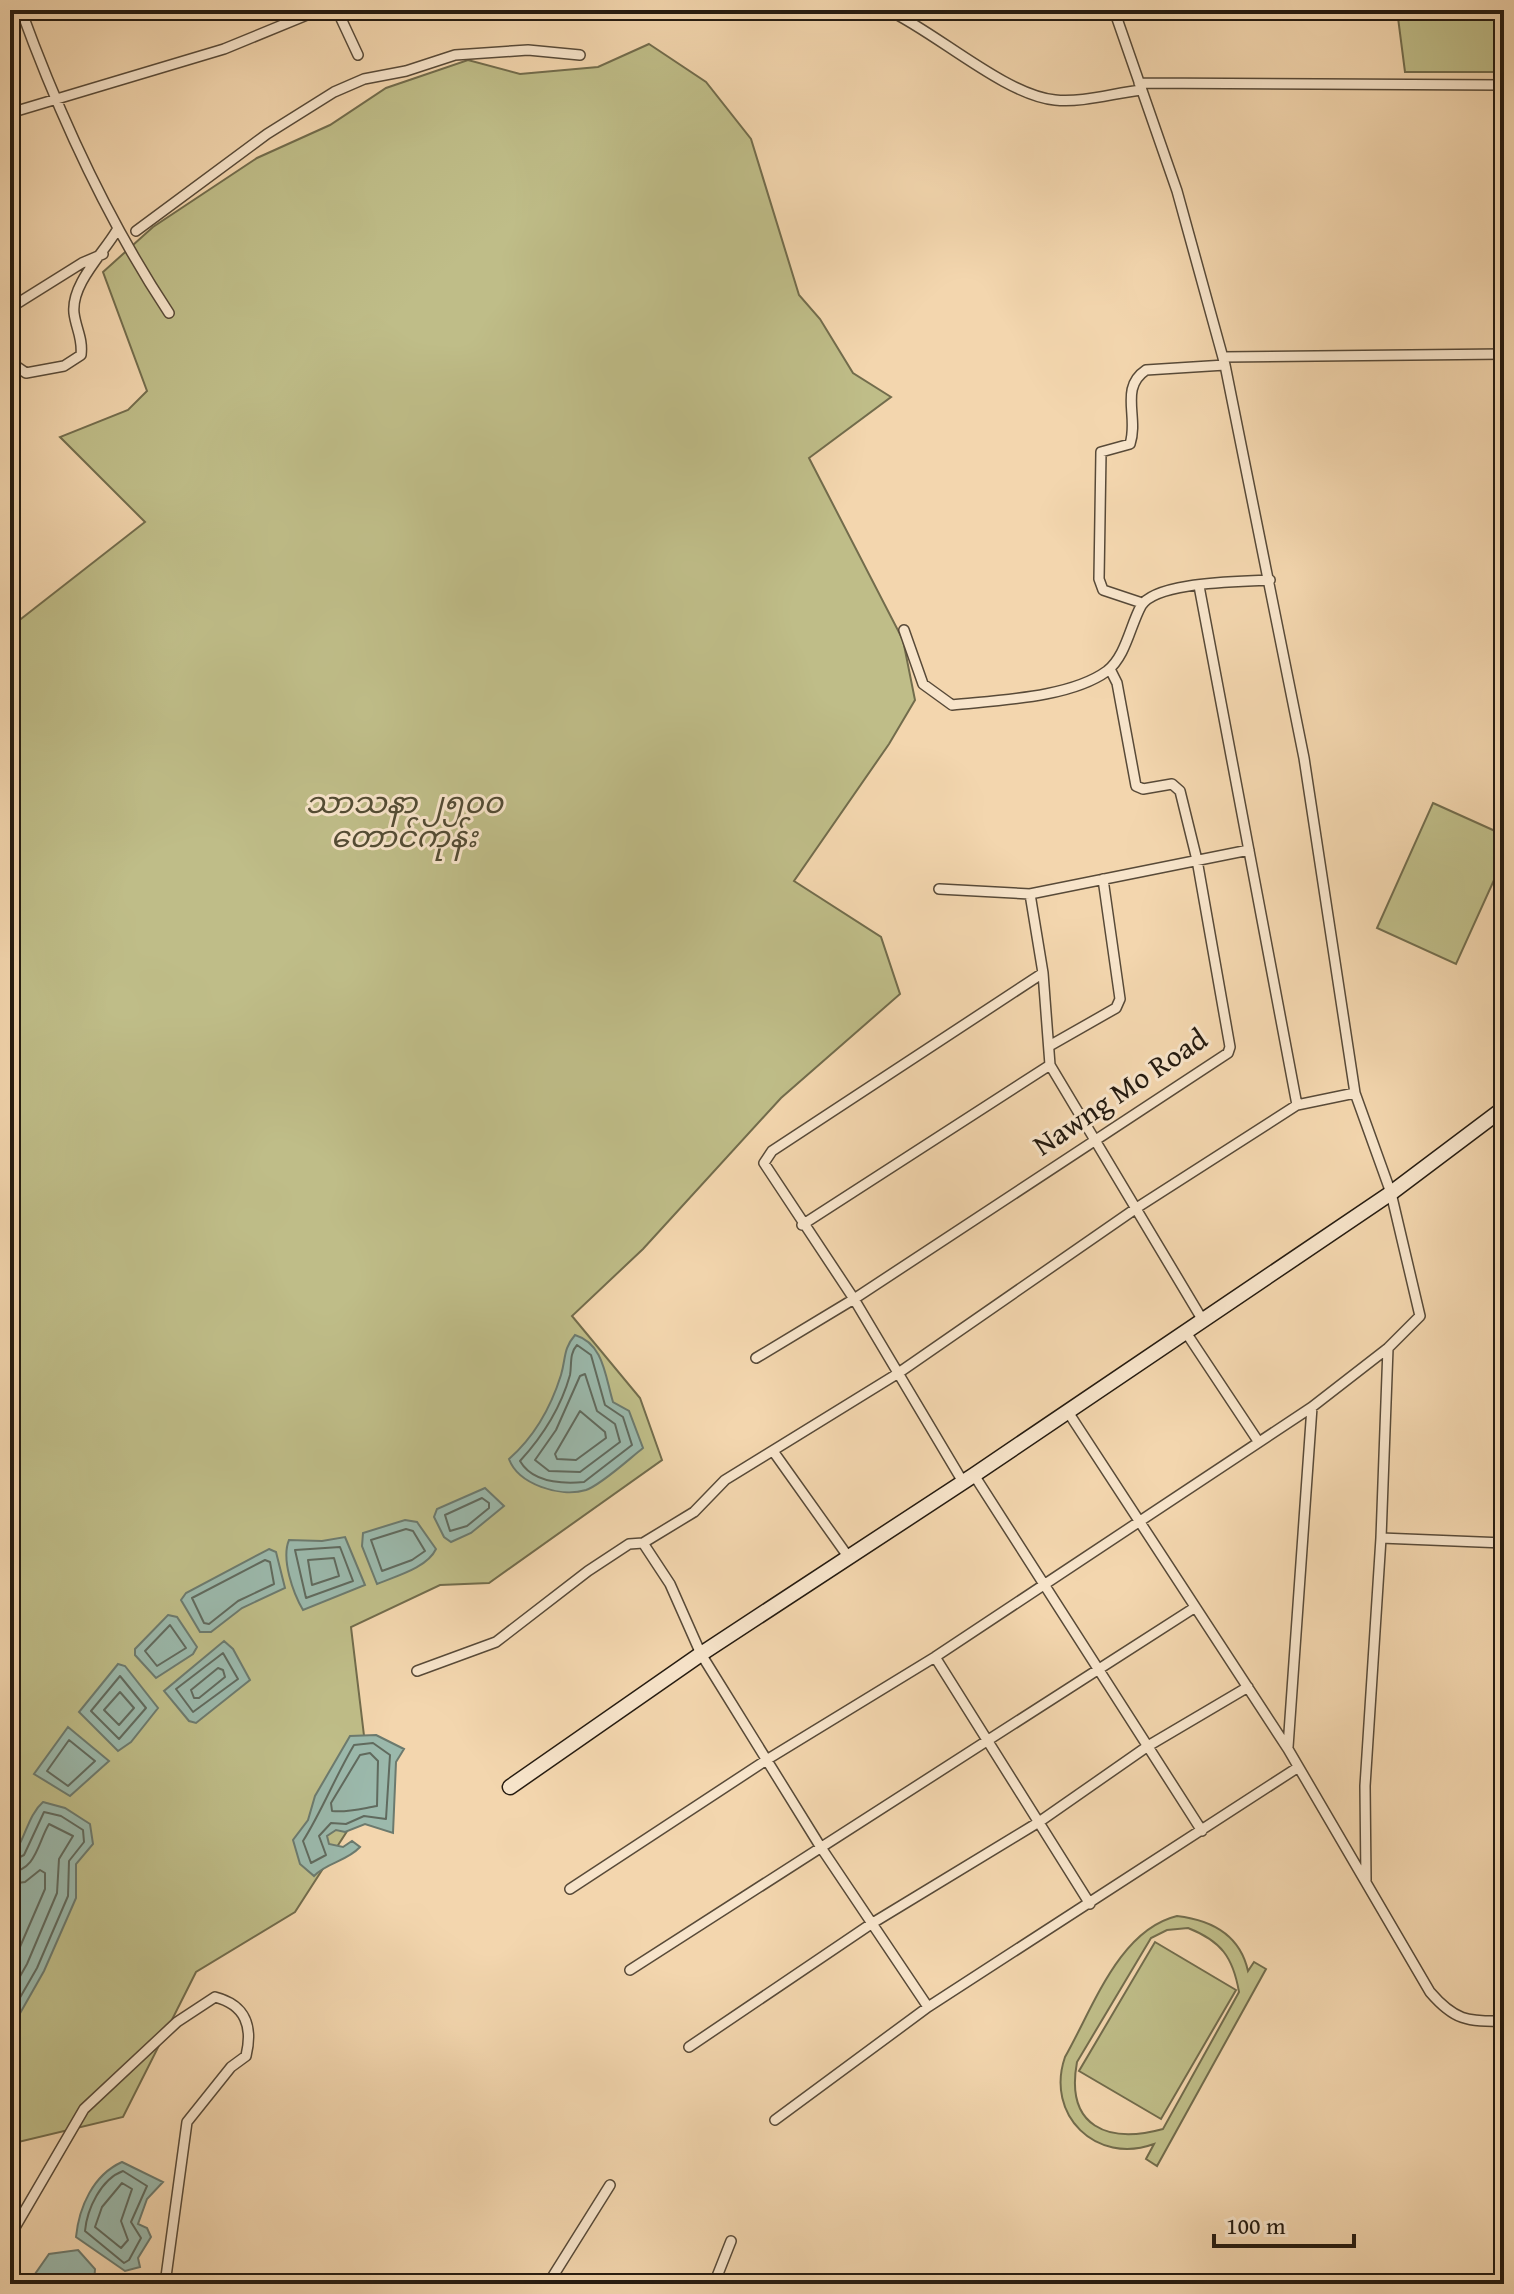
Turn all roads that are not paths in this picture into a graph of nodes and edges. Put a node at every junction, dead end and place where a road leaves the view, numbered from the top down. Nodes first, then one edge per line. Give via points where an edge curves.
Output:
1 (21, 10) edge
2 (319, 10) edge
3 (337, 10) edge
4 (888, 10) edge
5 (1114, 10) edge
6 (358, 55) dead end
7 (580, 55) dead end
8 (1504, 85) edge
9 (1140, 87) junction
10 (55, 97) junction
11 (10, 113) edge
12 (117, 230) junction
13 (136, 231) dead end
14 (103, 254) junction
15 (10, 308) edge
16 (169, 313) dead end
17 (1504, 354) edge
18 (1224, 361) junction
19 (10, 362) edge
20 (1270, 580) junction
21 (1199, 586) junction
22 (1142, 603) junction
23 (904, 630) dead end
24 (1110, 669) junction
25 (1249, 850) junction
26 (1197, 860) junction
27 (1103, 879) junction
28 (939, 889) dead end
29 (1030, 894) junction
30 (1043, 973) junction
31 (1051, 1045) junction
32 (1050, 1065) junction
33 (1355, 1093) junction
34 (1297, 1105) junction
35 (1504, 1108) edge
36 (1092, 1139) junction
37 (1391, 1193) junction
38 (1138, 1207) junction
39 (802, 1225) junction
40 (854, 1299) junction
41 (1202, 1319) junction
42 (1185, 1331) junction
43 (1388, 1348) junction
44 (756, 1358) dead end
45 (897, 1374) junction
46 (1312, 1407) junction
47 (1068, 1412) junction
48 (1258, 1441) junction
49 (773, 1451) junction
50 (969, 1479) junction
51 (1140, 1522) junction
52 (1381, 1538) junction
53 (643, 1543) junction
54 (1504, 1543) edge
55 (847, 1555) junction
56 (1043, 1584) junction
57 (1194, 1608) junction
58 (701, 1654) junction
59 (935, 1657) junction
60 (1098, 1670) junction
61 (417, 1671) dead end
62 (1248, 1687) junction
63 (987, 1744) junction
64 (1148, 1746) junction
65 (1288, 1749) junction
66 (768, 1759) junction
67 (1297, 1768) junction
68 (510, 1787) dead end
69 (1039, 1822) junction
70 (1202, 1831) junction
71 (820, 1846) junction
72 (1366, 1880) junction
73 (570, 1889) dead end
74 (1090, 1904) junction
75 (871, 1924) junction
76 (630, 1970) dead end
77 (928, 2007) junction
78 (1504, 2021) edge
79 (689, 2047) dead end
80 (775, 2120) dead end
81 (610, 2185) dead end
82 (10, 2236) edge
83 (731, 2241) dead end
84 (165, 2284) edge
85 (548, 2284) edge
86 (714, 2284) edge

1 - 10 street
2 - 10 street via 224,49
3 - 6 street
4 - 9 street via 1027,94 1058,101
5 - 9 street
7 - 13 street via 480,53 364,79 267,134
8 - 9 street
9 - 18 street via 1177,191
10 - 11 street
10 - 12 street
12 - 14 street
12 - 16 street
14 - 15 street
14 - 19 street via 76,292 81,355 64,366 26,373
17 - 18 street
18 - 20 street
18 - 22 street via 1146,370 1136,377 1130,388 1130,444 1101,452 1099,579 1103,590
20 - 21 street
20 - 33 street via 1304,758
21 - 22 street via 1168,588
21 - 25 street
22 - 24 street
23 - 24 street via 923,684 952,705 1086,683
24 - 26 street, Nawng Mo Road via 1129,740 1132,778 1143,789 1176,787
25 - 26 street
25 - 34 street
26 - 27 street
26 - 36 street, Nawng Mo Road via 1230,1047
27 - 29 street
27 - 31 street via 1120,999 1116,1008
28 - 29 street
29 - 30 street
30 - 31 street
30 - 39 street via 772,1151 764,1163 767,1172
31 - 32 street
32 - 36 street
32 - 39 street
33 - 34 street
33 - 37 street
34 - 38 street
35 - 37 street
36 - 38 street
36 - 40 street, Nawng Mo Road
37 - 41 street
37 - 43 street via 1420,1316
38 - 41 street
38 - 45 street
39 - 40 street
40 - 44 street, Nawng Mo Road
40 - 45 street
41 - 42 street
42 - 47 street
42 - 48 street
43 - 46 street
43 - 52 street
45 - 49 street
45 - 50 street
46 - 48 street
46 - 65 street
47 - 50 street
47 - 51 street
48 - 51 street
49 - 53 street via 725,1480 694,1512
49 - 55 street
50 - 55 street
50 - 56 street
51 - 56 street
51 - 57 street
52 - 54 street
52 - 72 street via 1365,1786
53 - 58 street via 670,1584
53 - 61 street via 629,1544 588,1571 496,1642
55 - 58 street
56 - 59 street
56 - 60 street
57 - 60 street
57 - 62 street
58 - 66 street
58 - 68 street
59 - 63 street
59 - 66 street
60 - 63 street
60 - 64 street
62 - 64 street
62 - 65 street
63 - 69 street
63 - 71 street
64 - 69 street
64 - 70 street
65 - 67 street
66 - 71 street
66 - 73 street
67 - 70 street
67 - 72 street
69 - 74 street
69 - 75 street
70 - 74 street
71 - 75 street
71 - 76 street
72 - 78 street via 1446,2011 1465,2020
74 - 77 street
75 - 77 street
75 - 79 street
77 - 80 street
81 - 85 street
82 - 84 street via 84,2109 177,2022 215,1997 227,2000 240,2010 251,2036 246,2056 187,2122
83 - 86 street

